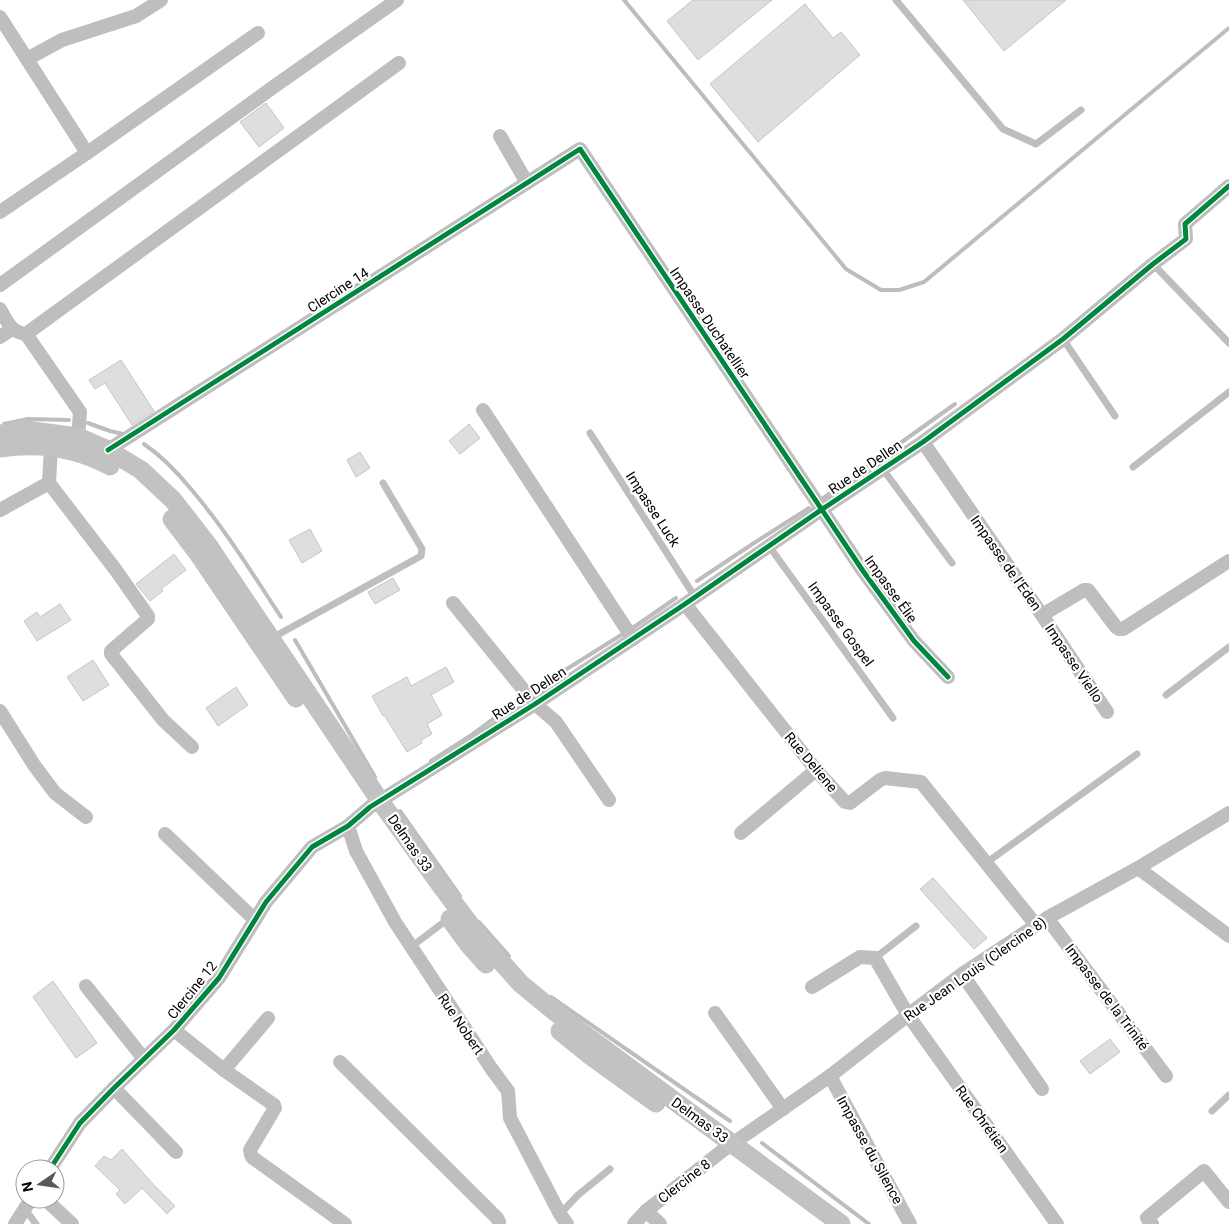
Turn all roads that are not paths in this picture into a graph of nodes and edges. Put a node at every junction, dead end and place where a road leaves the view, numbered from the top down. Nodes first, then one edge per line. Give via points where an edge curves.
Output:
1 (161, 0) edge
2 (398, 0) edge
3 (896, 0) edge
4 (0, 17) edge
5 (258, 33) dead end
6 (27, 60) junction
7 (399, 63) dead end
8 (1082, 110) dead end
9 (500, 136) dead end
10 (580, 149) joint
11 (87, 153) junction
12 (527, 183) junction
13 (1229, 186) edge
14 (0, 212) edge
15 (1153, 264) junction
16 (0, 285) edge
17 (0, 309) edge
18 (13, 333) edge
19 (1062, 339) junction
20 (1229, 343) edge
21 (1229, 392) edge
22 (483, 410) dead end
23 (1115, 416) dead end
24 (590, 433) dead end
25 (0, 434) edge
26 (78, 437) junction
27 (922, 442) junction
28 (52, 446) junction
29 (0, 448) edge
30 (108, 450) junction
31 (1132, 467) dead end
32 (882, 468) junction
33 (49, 483) junction
34 (383, 483) dead end
35 (0, 510) edge
36 (821, 510) junction
37 (769, 546) junction
38 (1229, 561) edge
39 (952, 563) dead end
40 (690, 601) junction
41 (453, 603) dead end
42 (1042, 615) junction
43 (271, 638) junction
44 (633, 639) junction
45 (1229, 647) edge
46 (948, 677) dead end
47 (1166, 694) dead end
48 (535, 704) junction
49 (0, 712) edge
50 (1107, 712) dead end
51 (893, 718) dead end
52 (192, 747) dead end
53 (1137, 754) dead end
54 (816, 770) junction
55 (609, 800) dead end
56 (375, 804) junction
57 (1229, 812) edge
58 (86, 817) dead end
59 (348, 826) junction
60 (741, 833) dead end
61 (165, 834) dead end
62 (986, 863) junction
63 (1138, 868) junction
64 (449, 918) junction
65 (255, 920) junction
66 (1042, 921) junction
67 (916, 926) dead end
68 (1229, 936) edge
69 (411, 948) junction
70 (874, 958) junction
71 (962, 974) junction
72 (86, 986) dead end
73 (812, 987) dead end
74 (715, 1013) dead end
75 (908, 1015) junction
76 (268, 1018) dead end
77 (174, 1030) junction
78 (144, 1059) junction
79 (340, 1062) dead end
80 (224, 1070) junction
81 (830, 1076) junction
82 (1166, 1076) dead end
83 (114, 1088) junction
84 (1042, 1089) dead end
85 (1229, 1094) edge
86 (783, 1108) junction
87 (1212, 1111) dead end
88 (728, 1147) junction
89 (176, 1152) dead end
90 (57, 1159) edge
91 (610, 1169) dead end
92 (1229, 1202) edge
93 (25, 1209) edge
94 (30, 1209) edge
95 (56, 1209) edge
96 (646, 1211) junction
97 (564, 1219) edge
98 (502, 1223) edge
99 (15, 1224) edge
100 (36, 1224) edge
101 (72, 1224) edge
102 (345, 1224) edge
103 (634, 1224) edge
104 (660, 1224) edge
105 (819, 1224) edge
106 (842, 1224) edge
107 (910, 1224) edge
108 (1057, 1224) edge
109 (1152, 1224) edge

1 - 6 street via 136,16 62,40
2 - 16 street
3 - 8 lane via 1003,129 1036,144
4 - 6 street
5 - 11 street
6 - 11 street
7 - 18 street
9 - 12 street
10 - 12 street, Clercine 14
10 - 36 street, Impasse Duchatellier
11 - 14 street
12 - 30 street, Clercine 14
13 - 15 street, Rue de Dellen via 1184,224 1186,240
15 - 19 street, Rue de Dellen
15 - 20 lane
17 - 18 street
18 - 26 street via 80,412
19 - 23 lane
19 - 27 street, Rue de Dellen
21 - 31 lane
22 - 44 street
24 - 40 lane, Impasse Luck
25 - 26 main road, Delmas 33 via 25,430
26 - 30 main road, Delmas 33
27 - 32 street, Rue de Dellen
27 - 42 street, Impasse de l'Eden
28 - 29 main road, Delmas 33
28 - 33 street
28 - 56 main road, Delmas 33 via 100,460 131,478 164,508
30 - 43 main road, Delmas 33 via 141,470 174,500
32 - 36 street, Rue de Dellen
32 - 39 lane
33 - 35 street
33 - 52 street via 148,616 111,654 163,720
34 - 43 lane via 422,549 421,556
36 - 37 street, Rue de Dellen
36 - 46 street, Impasse Élie via 914,641
37 - 40 street, Rue de Dellen
37 - 51 lane, Impasse Gospel
38 - 42 street, Impasse de l'Eden via 1123,628 1116,628 1088,590
40 - 44 street, Rue de Dellen
40 - 54 street, Rue Deliene
41 - 48 street
42 - 50 street, Impasse Viello
43 - 56 main road, Delmas 33
44 - 48 street, Rue de Dellen
45 - 47 lane
48 - 55 street via 556,722
48 - 56 street, Rue de Dellen
49 - 58 street via 55,793
53 - 62 lane
54 - 60 street
54 - 62 street, Rue Deliene via 847,803 885,778 922,782
56 - 59 street, Rue de Dellen
56 - 64 main road, Delmas 33
56 - 88 main road, Delmas 33 via 480,938 521,984
57 - 63 street, Rue Jean Louis (Clercine 8)
59 - 65 street, Clercine 12 via 312,846
59 - 69 street, Rue Nobert via 356,851
61 - 65 street
62 - 66 street, Rue Deliene
63 - 66 street, Rue Jean Louis (Clercine 8)
63 - 68 street
64 - 69 lane
64 - 88 main road, Delmas 33 via 469,946 511,992 591,1056
65 - 77 street, Clercine 12 via 219,978
66 - 71 street, Rue Jean Louis (Clercine 8)
66 - 82 street, Impasse de la Trinité
67 - 70 lane
69 - 97 street, Rue Nobert via 508,1091 510,1118
70 - 73 street via 860,957
70 - 75 street, Rue Chrétien
71 - 75 street, Rue Jean Louis (Clercine 8)
71 - 84 street
72 - 78 street
74 - 86 street
75 - 81 street, Rue Jean Louis (Clercine 8)
75 - 108 street, Rue Chrétien
76 - 80 street
77 - 78 street, Clercine 12
77 - 80 street
78 - 83 street, Clercine 12
79 - 98 street
80 - 102 street via 275,1108 250,1150 253,1158
81 - 86 street, Rue Jean Louis (Clercine 8)
81 - 107 street, Impasse du Silence
83 - 89 street
83 - 90 street, Clercine 12 via 80,1123
85 - 87 lane
86 - 88 street, Rue Jean Louis (Clercine 8)
88 - 96 street, Clercine 8
88 - 105 main road, Delmas 33
88 - 106 main road, Delmas 33
91 - 97 lane via 578,1195
92 - 109 street via 1204,1171 1147,1218
93 - 99 street
94 - 100 lane
95 - 101 street
96 - 103 street, Clercine 8
96 - 104 street

